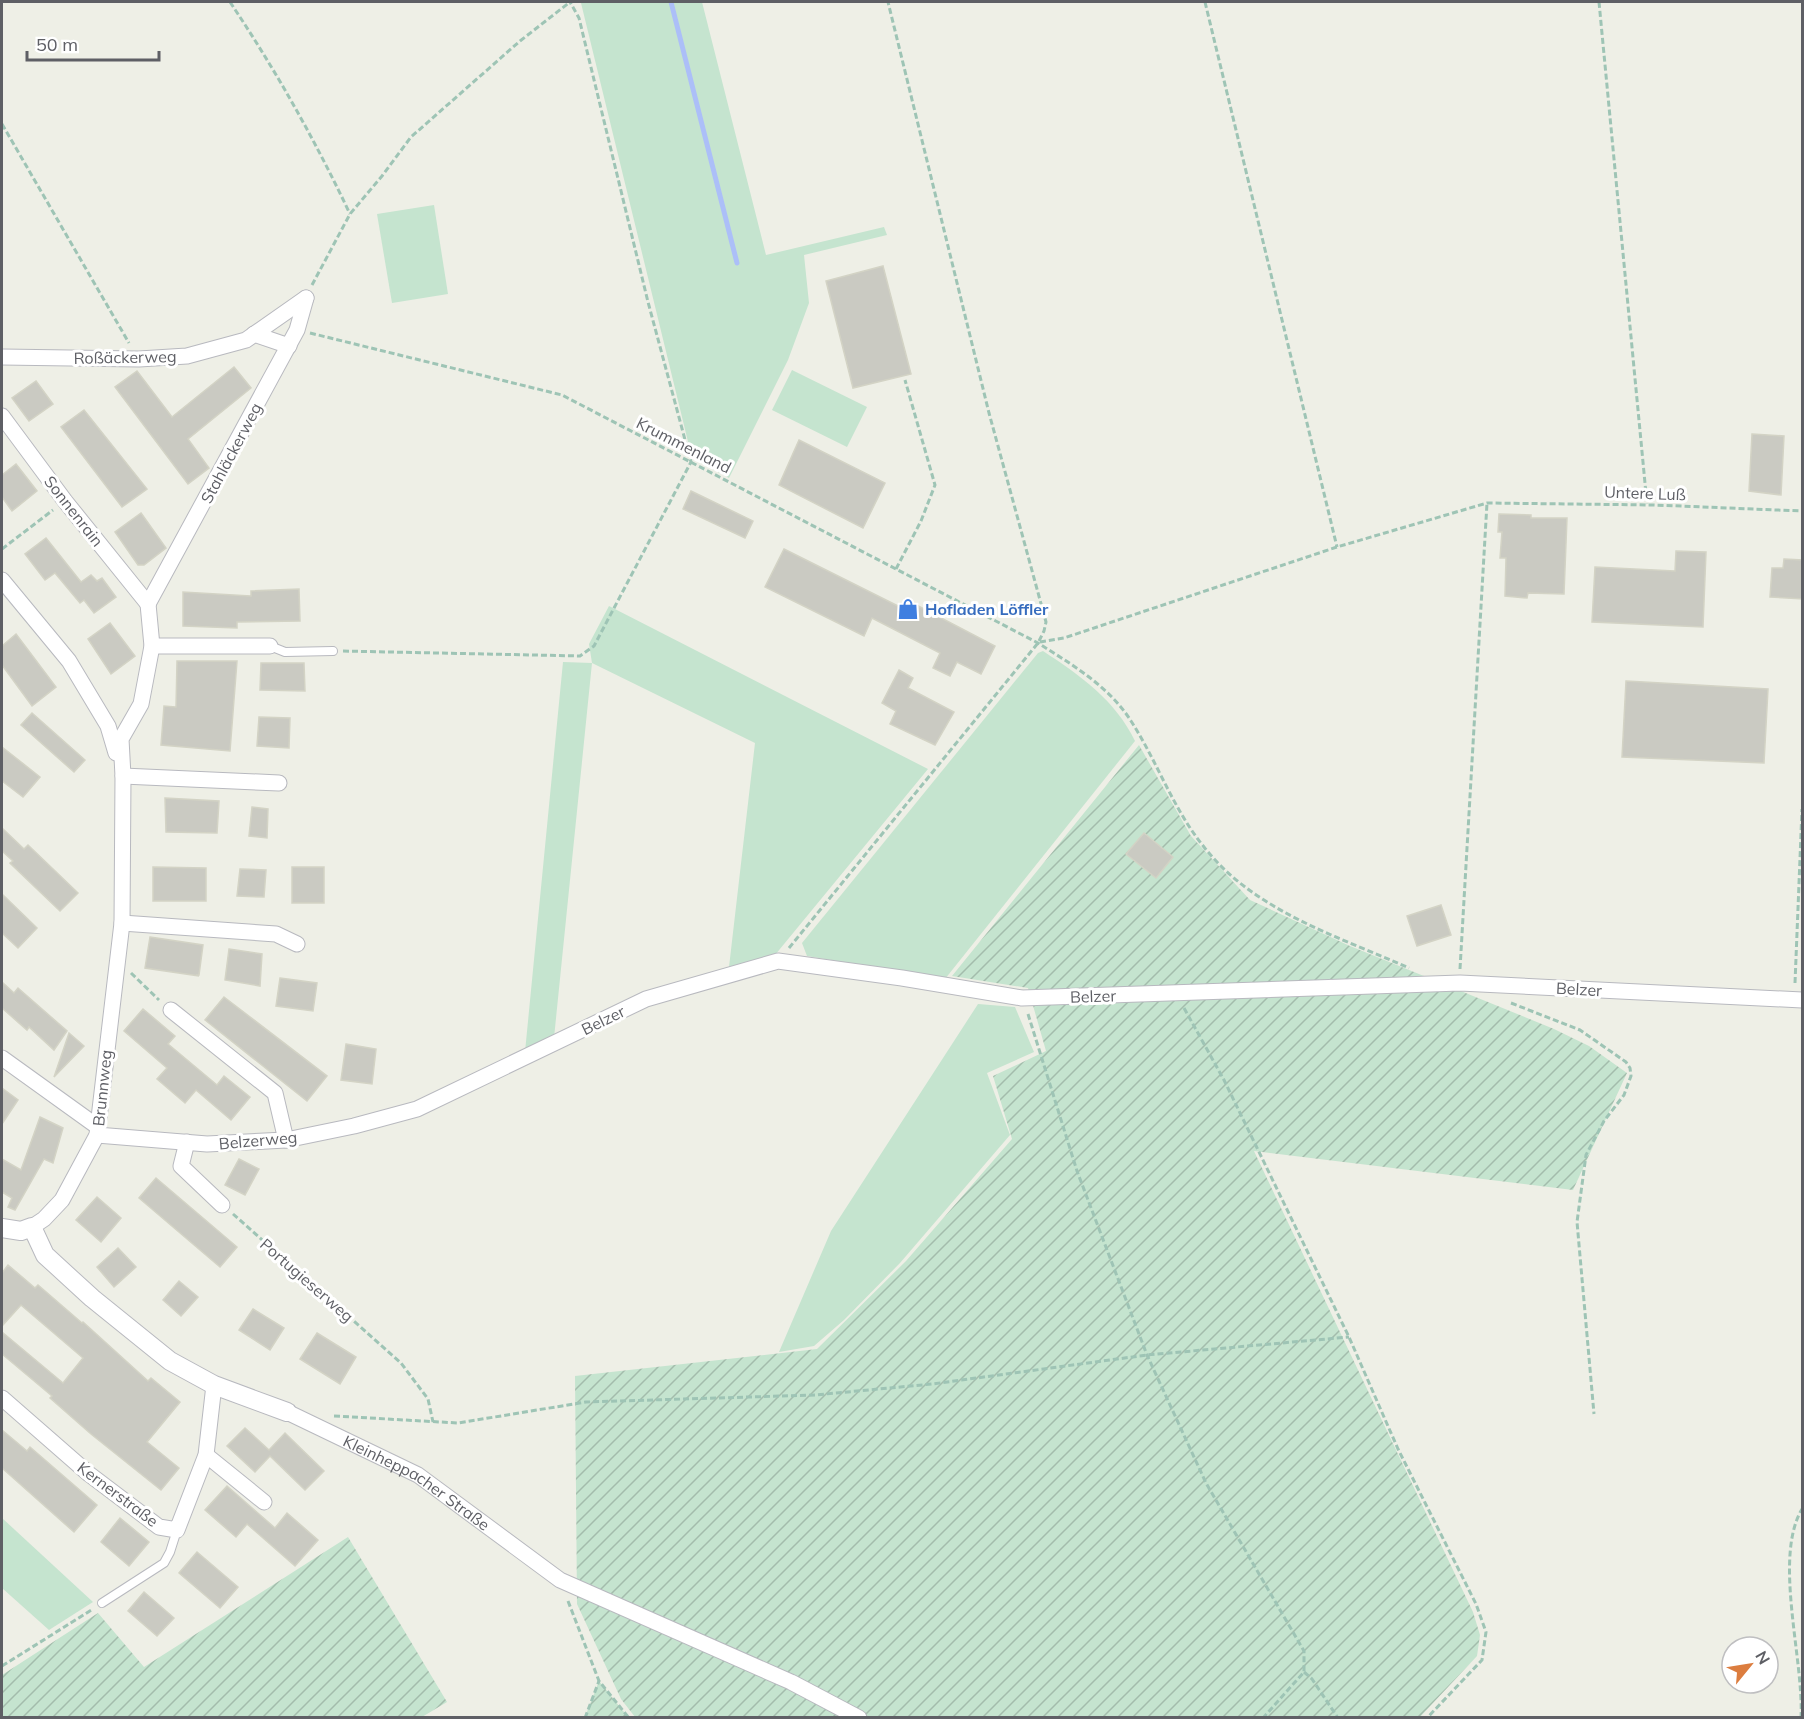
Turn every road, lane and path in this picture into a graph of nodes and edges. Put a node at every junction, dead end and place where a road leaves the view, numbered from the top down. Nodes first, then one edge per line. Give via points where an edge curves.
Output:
1 (230, 2) edge
2 (570, 2) edge
3 (888, 2) edge
4 (1205, 2) edge
5 (1599, 2) edge
6 (2, 124) edge
7 (350, 214) junction
8 (306, 298) junction
9 (297, 330) junction
10 (254, 334) junction
11 (289, 346) junction
12 (2, 357) edge
13 (139, 359) junction
14 (905, 380) dead end
15 (2, 417) edge
16 (691, 462) junction
17 (65, 501) junction
18 (1487, 502) junction
19 (1647, 505) junction
20 (1803, 512) edge
21 (1336, 547) junction
22 (2, 549) edge
23 (896, 569) junction
24 (2, 580) edge
25 (148, 604) junction
26 (1038, 642) junction
27 (152, 646) junction
28 (270, 646) joint
29 (333, 651) joint
30 (123, 776) junction
31 (279, 783) dead end
32 (1803, 809) edge
33 (122, 923) junction
34 (297, 944) dead end
35 (778, 961) junction
36 (119, 962) junction
37 (1418, 972) dead end
38 (1460, 983) junction
39 (1175, 993) junction
40 (1022, 998) junction
41 (1503, 1000) dead end
42 (1798, 1000) edge
43 (171, 1010) joint
44 (2, 1058) edge
45 (417, 1110) joint
46 (98, 1131) junction
47 (286, 1140) junction
48 (187, 1142) junction
49 (222, 1205) joint
50 (32, 1227) junction
51 (2, 1228) edge
52 (1349, 1337) junction
53 (1147, 1355) junction
54 (214, 1385) junction
55 (2, 1398) edge
56 (287, 1412) joint
57 (1594, 1414) dead end
58 (332, 1415) dead end
59 (433, 1422) junction
60 (206, 1455) junction
61 (264, 1502) dead end
62 (1803, 1509) edge
63 (177, 1530) junction
64 (560, 1580) junction
65 (102, 1603) joint
66 (2, 1666) edge
67 (1304, 1672) junction
68 (599, 1681) junction
69 (585, 1718) edge
70 (629, 1718) edge
71 (859, 1718) edge
72 (1263, 1718) edge
73 (1338, 1718) edge
74 (1427, 1718) edge
75 (1801, 1718) edge

1 - 7 path via 326,162
2 - 7 path via 411,137
2 - 16 path via 579,18
3 - 26 path via 989,413 1046,622
4 - 21 path
5 - 19 path
6 - 13 path
7 - 8 path
8 - 9 street, Stahläckerweg
8 - 10 street, Roßäckerweg
9 - 11 street, Stahläckerweg
9 - 16 path, Krummenland via 562,395
10 - 11 street
10 - 13 street, Roßäckerweg via 246,340 187,356
11 - 25 street, Stahläckerweg
12 - 13 street, Roßäckerweg
14 - 23 path via 935,485
15 - 17 street, Sonnenrain
16 - 23 path, Krummenland
16 - 29 path via 594,646 580,656
17 - 22 path
17 - 25 street, Sonnenrain
18 - 19 path, Untere Luß
18 - 21 path, Untere Luß
18 - 38 path
19 - 20 path, Untere Luß
21 - 26 path, Untere Luß via 1064,638
23 - 26 path, Krummenland
24 - 30 street, Brunnweg via 69,661 108,726
25 - 27 street, Brunnweg
26 - 35 path
26 - 37 path, Krummenland via 1083,672 1131,720 1203,847 1233,877 1267,903
27 - 28 street
27 - 30 street, Brunnweg via 141,704 121,739
28 - 29 lane via 285,652
30 - 31 street
30 - 33 street, Brunnweg
32 - 42 path
33 - 34 street via 276,934
33 - 36 street, Brunnweg
35 - 40 street, Belzer
35 - 45 street, Belzer via 646,999
36 - 43 path
36 - 46 street, Brunnweg
38 - 39 street, Belzer
38 - 42 street, Belzer
39 - 40 street, Belzer
39 - 52 path via 1224,1080
40 - 53 path via 1077,1171
41 - 57 path via 1580,1030 1630,1068 1624,1095 1586,1155 1577,1222
43 - 47 street via 275,1093
44 - 46 street
45 - 47 street, Belzerweg
46 - 48 street, Belzerweg
46 - 50 street, Brunnweg via 62,1200
47 - 48 street, Belzerweg
48 - 49 street via 181,1166
49 - 59 path, Portugieserweg via 401,1363 428,1399
50 - 51 street via 21,1231
50 - 54 street, Kleinheppacher Straße via 45,1255 92,1298 170,1361
52 - 53 path
52 - 74 path via 1486,1632 1482,1660
53 - 59 path via 815,1395 586,1402 458,1423
53 - 67 path via 1206,1484 1304,1651
54 - 56 street, Kleinheppacher Straße
54 - 60 street, Kernerstraße
55 - 63 street, Kernerstraße via 159,1527
56 - 64 street, Kleinheppacher Straße via 418,1475
58 - 59 path
60 - 61 street
60 - 63 street, Kernerstraße
62 - 75 path via 1793,1529 1790,1583 1801,1676
63 - 65 lane via 164,1563
64 - 68 path
64 - 71 street, Kleinheppacher Straße via 791,1682
65 - 66 path
67 - 72 path
67 - 73 path
68 - 69 path
68 - 70 path

